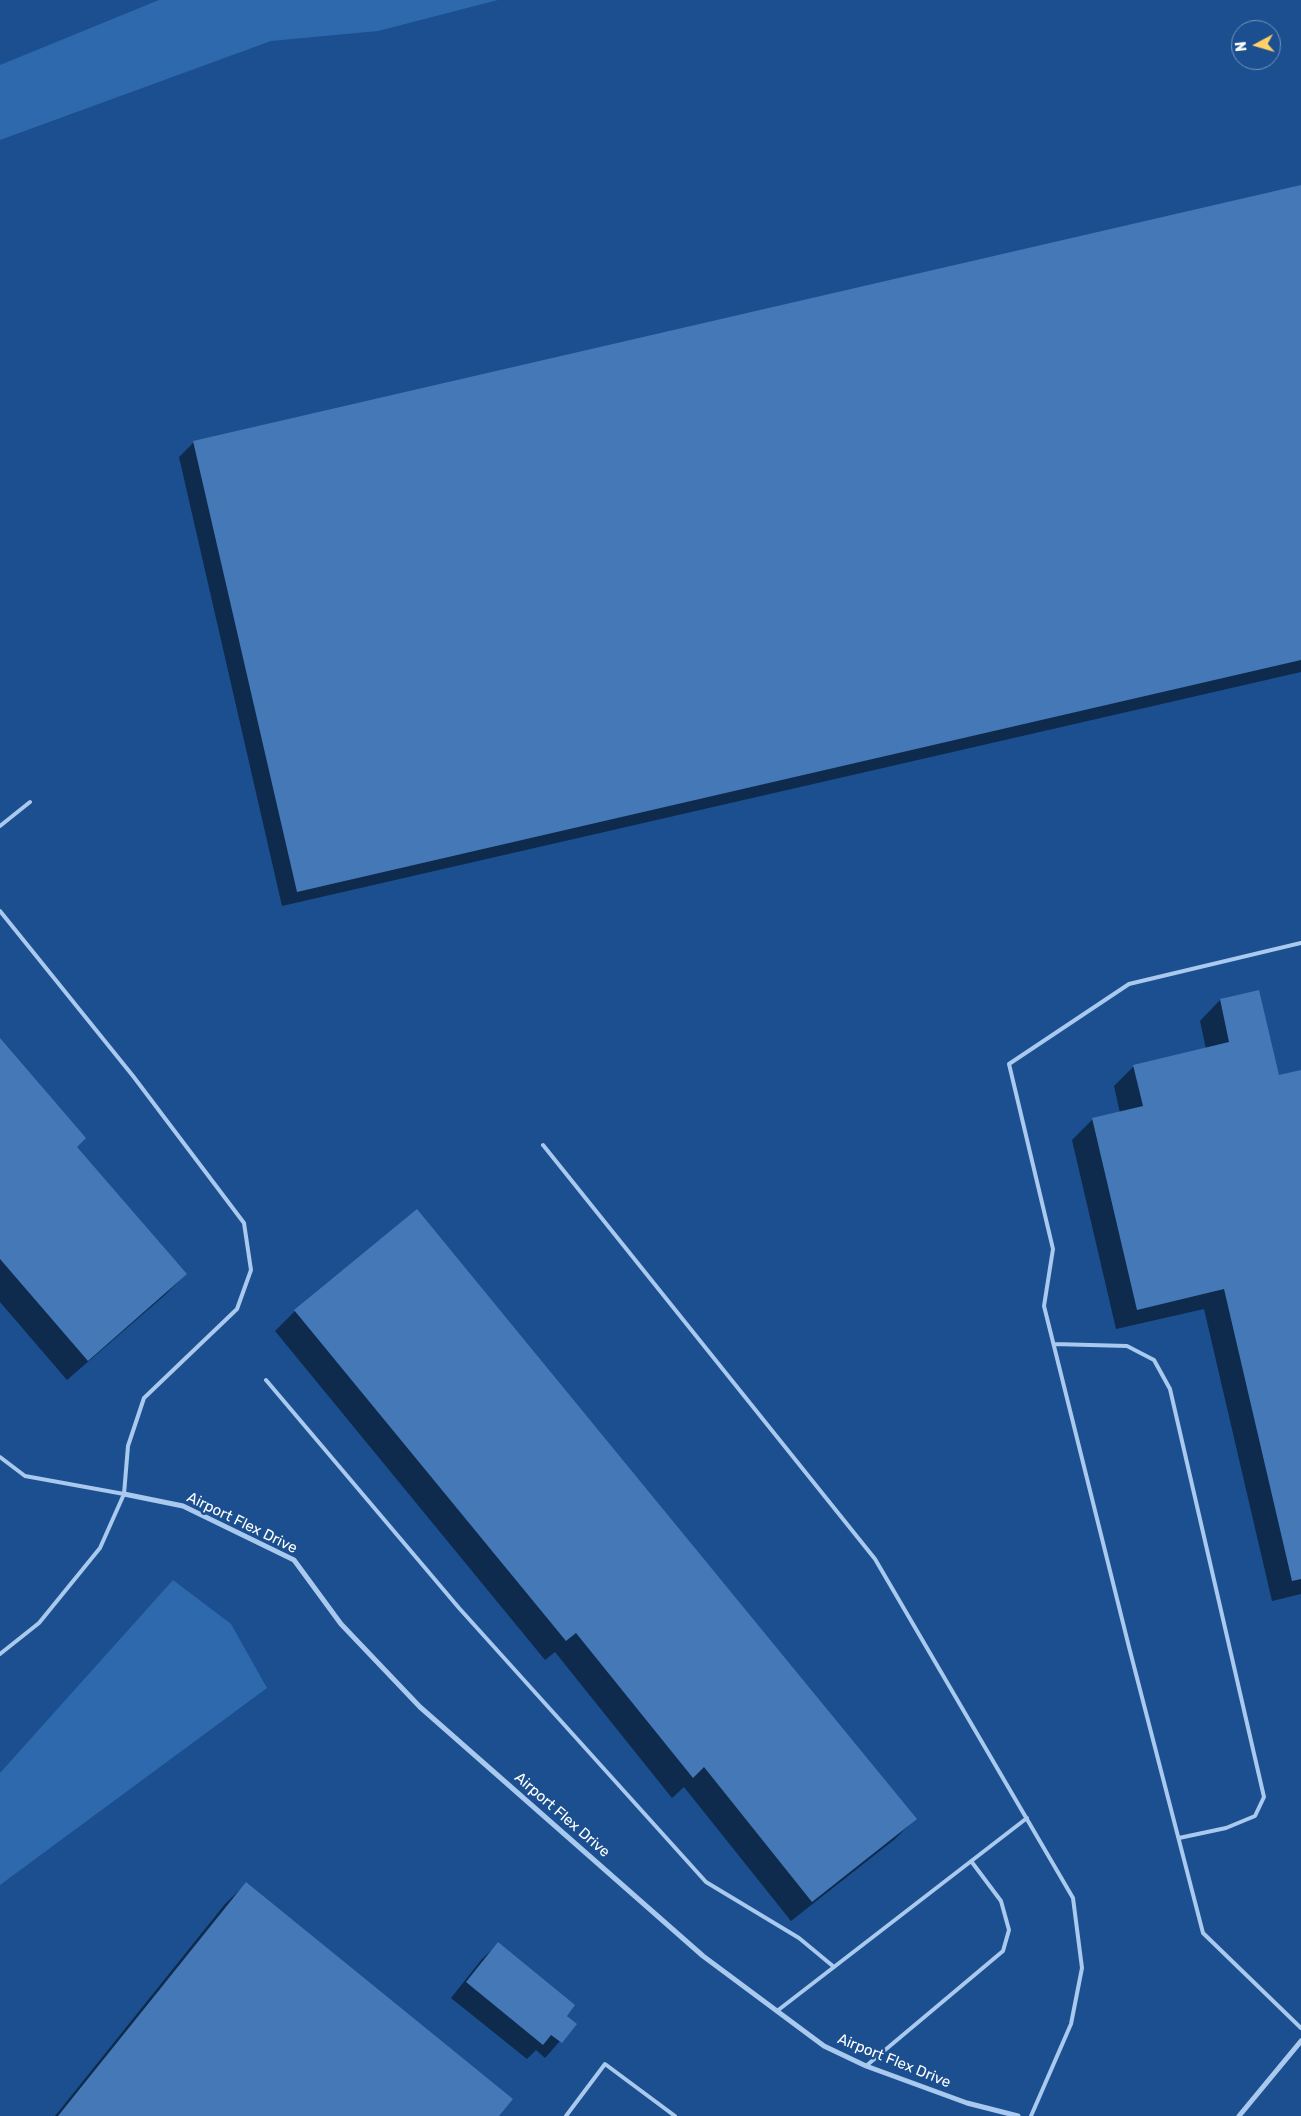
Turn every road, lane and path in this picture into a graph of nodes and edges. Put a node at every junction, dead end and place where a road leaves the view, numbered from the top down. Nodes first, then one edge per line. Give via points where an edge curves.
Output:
1 (30, 802) dead end
2 (0, 826) edge
3 (0, 911) edge
4 (1301, 943) edge
5 (544, 1145) dead end
6 (1054, 1344) junction
7 (266, 1380) dead end
8 (0, 1458) edge
9 (124, 1494) junction
10 (0, 1654) edge
11 (1027, 1818) junction
12 (1179, 1838) junction
13 (971, 1862) junction
14 (834, 1967) junction
15 (777, 2011) junction
16 (1301, 2028) edge
17 (1301, 2041) edge
18 (866, 2066) junction
19 (566, 2116) edge
20 (675, 2116) edge
21 (1018, 2116) edge
22 (1031, 2116) edge
23 (1239, 2116) edge

1 - 2 lane
3 - 9 lane via 133,1076 244,1222 251,1270 237,1309 144,1398 128,1446
4 - 6 lane via 1129,984 1009,1064 1053,1249 1044,1306
5 - 11 lane via 875,1559
6 - 12 lane
6 - 12 lane via 1127,1346 1154,1360 1170,1389 1264,1797 1255,1816 1226,1828
7 - 14 lane via 459,1608 706,1882 799,1938
8 - 9 lane via 25,1476
9 - 10 lane via 100,1548 39,1623
9 - 15 street, Airport Flex Drive via 183,1506 294,1560 341,1624 420,1707 703,1956
11 - 13 lane
11 - 22 lane via 1073,1898 1082,1968 1071,2024
12 - 16 lane via 1203,1933
13 - 14 lane
13 - 18 lane via 1001,1901 1009,1930 1003,1951
14 - 15 lane
15 - 18 street, Airport Flex Drive via 824,2046
17 - 23 street
18 - 21 street, Airport Flex Drive via 966,2103
19 - 20 lane via 605,2064

